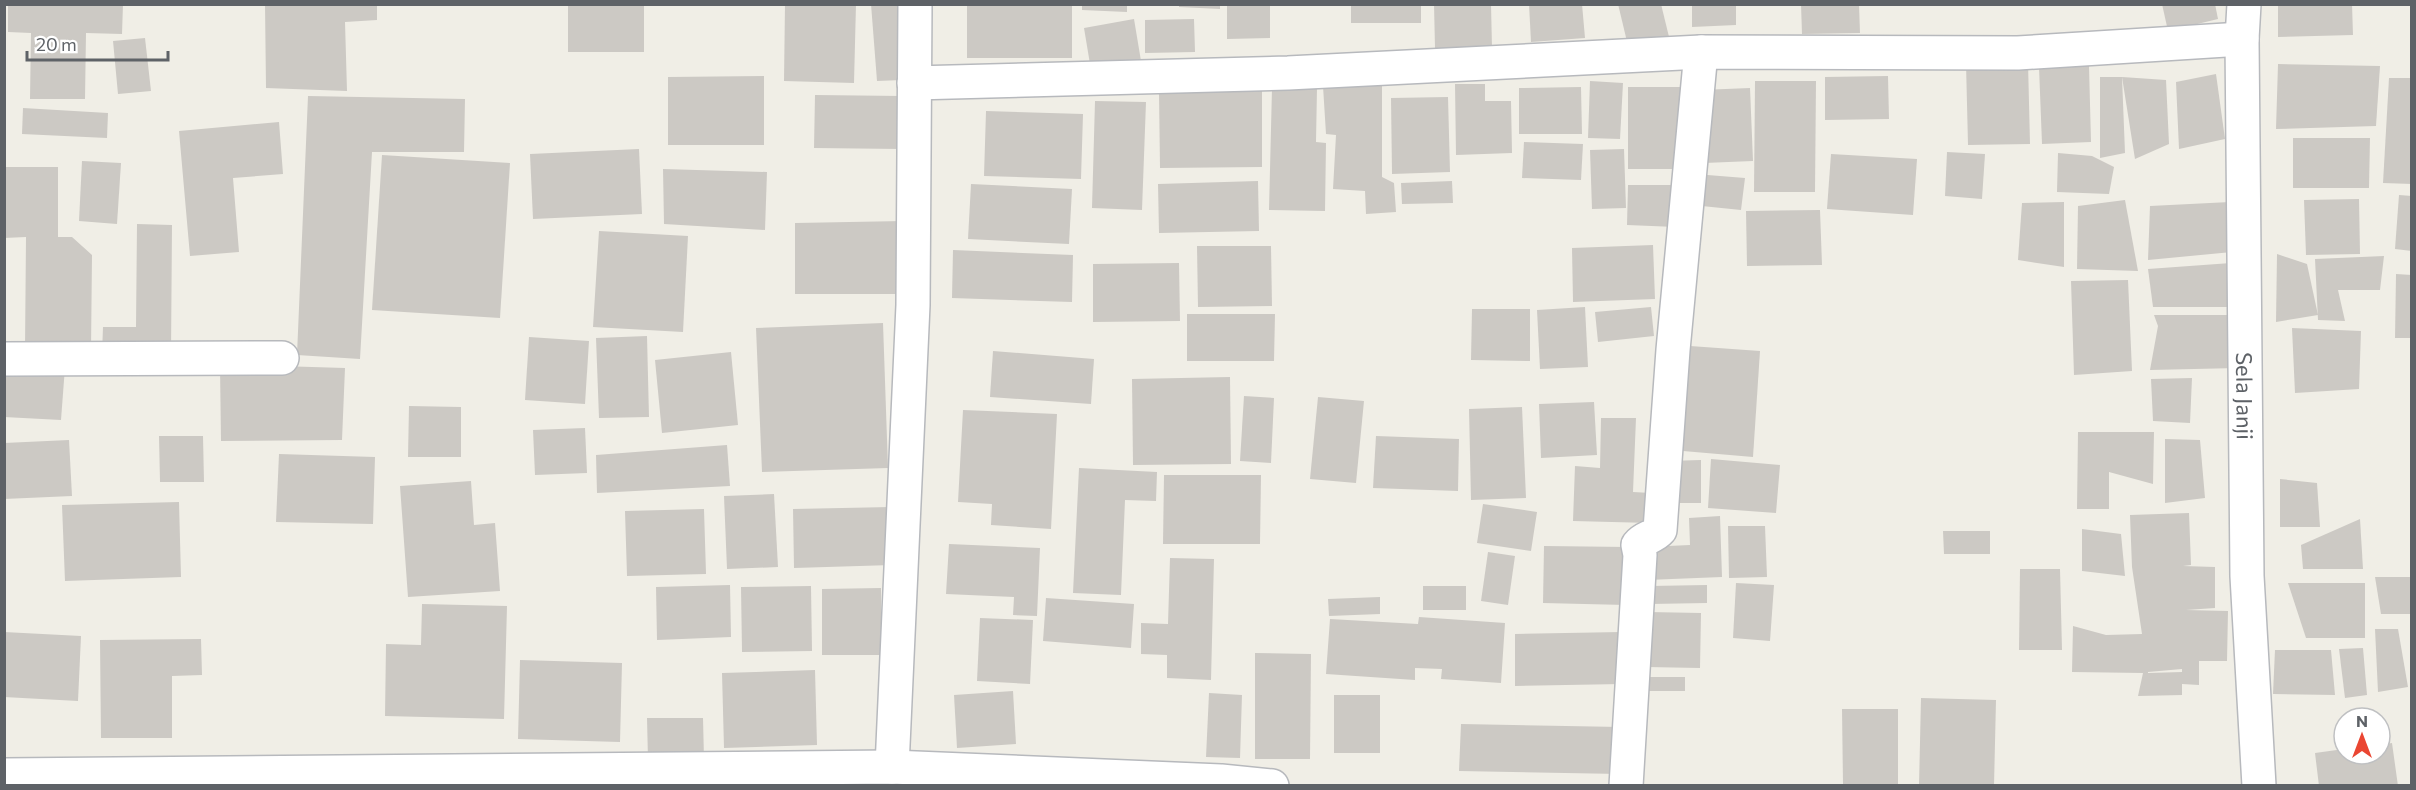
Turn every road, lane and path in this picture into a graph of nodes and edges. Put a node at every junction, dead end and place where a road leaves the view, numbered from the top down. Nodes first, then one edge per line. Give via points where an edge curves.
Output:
1 (915, 4) edge
2 (2244, 4) edge
3 (2242, 39) junction
4 (1701, 52) junction
5 (914, 83) junction
6 (282, 358) dead end
7 (4, 359) edge
8 (892, 767) junction
9 (4, 775) edge
10 (499, 779) edge
11 (1272, 786) edge
12 (1626, 786) edge
13 (2259, 786) edge

1 - 5 street
2 - 3 street, Sela Janji
3 - 4 street via 2018,53
3 - 13 street, Sela Janji via 2247,576
4 - 5 street via 1288,74
4 - 12 street via 1660,530 1638,545
5 - 8 street via 913,305
6 - 7 street
8 - 10 street
8 - 11 street
9 - 10 street

